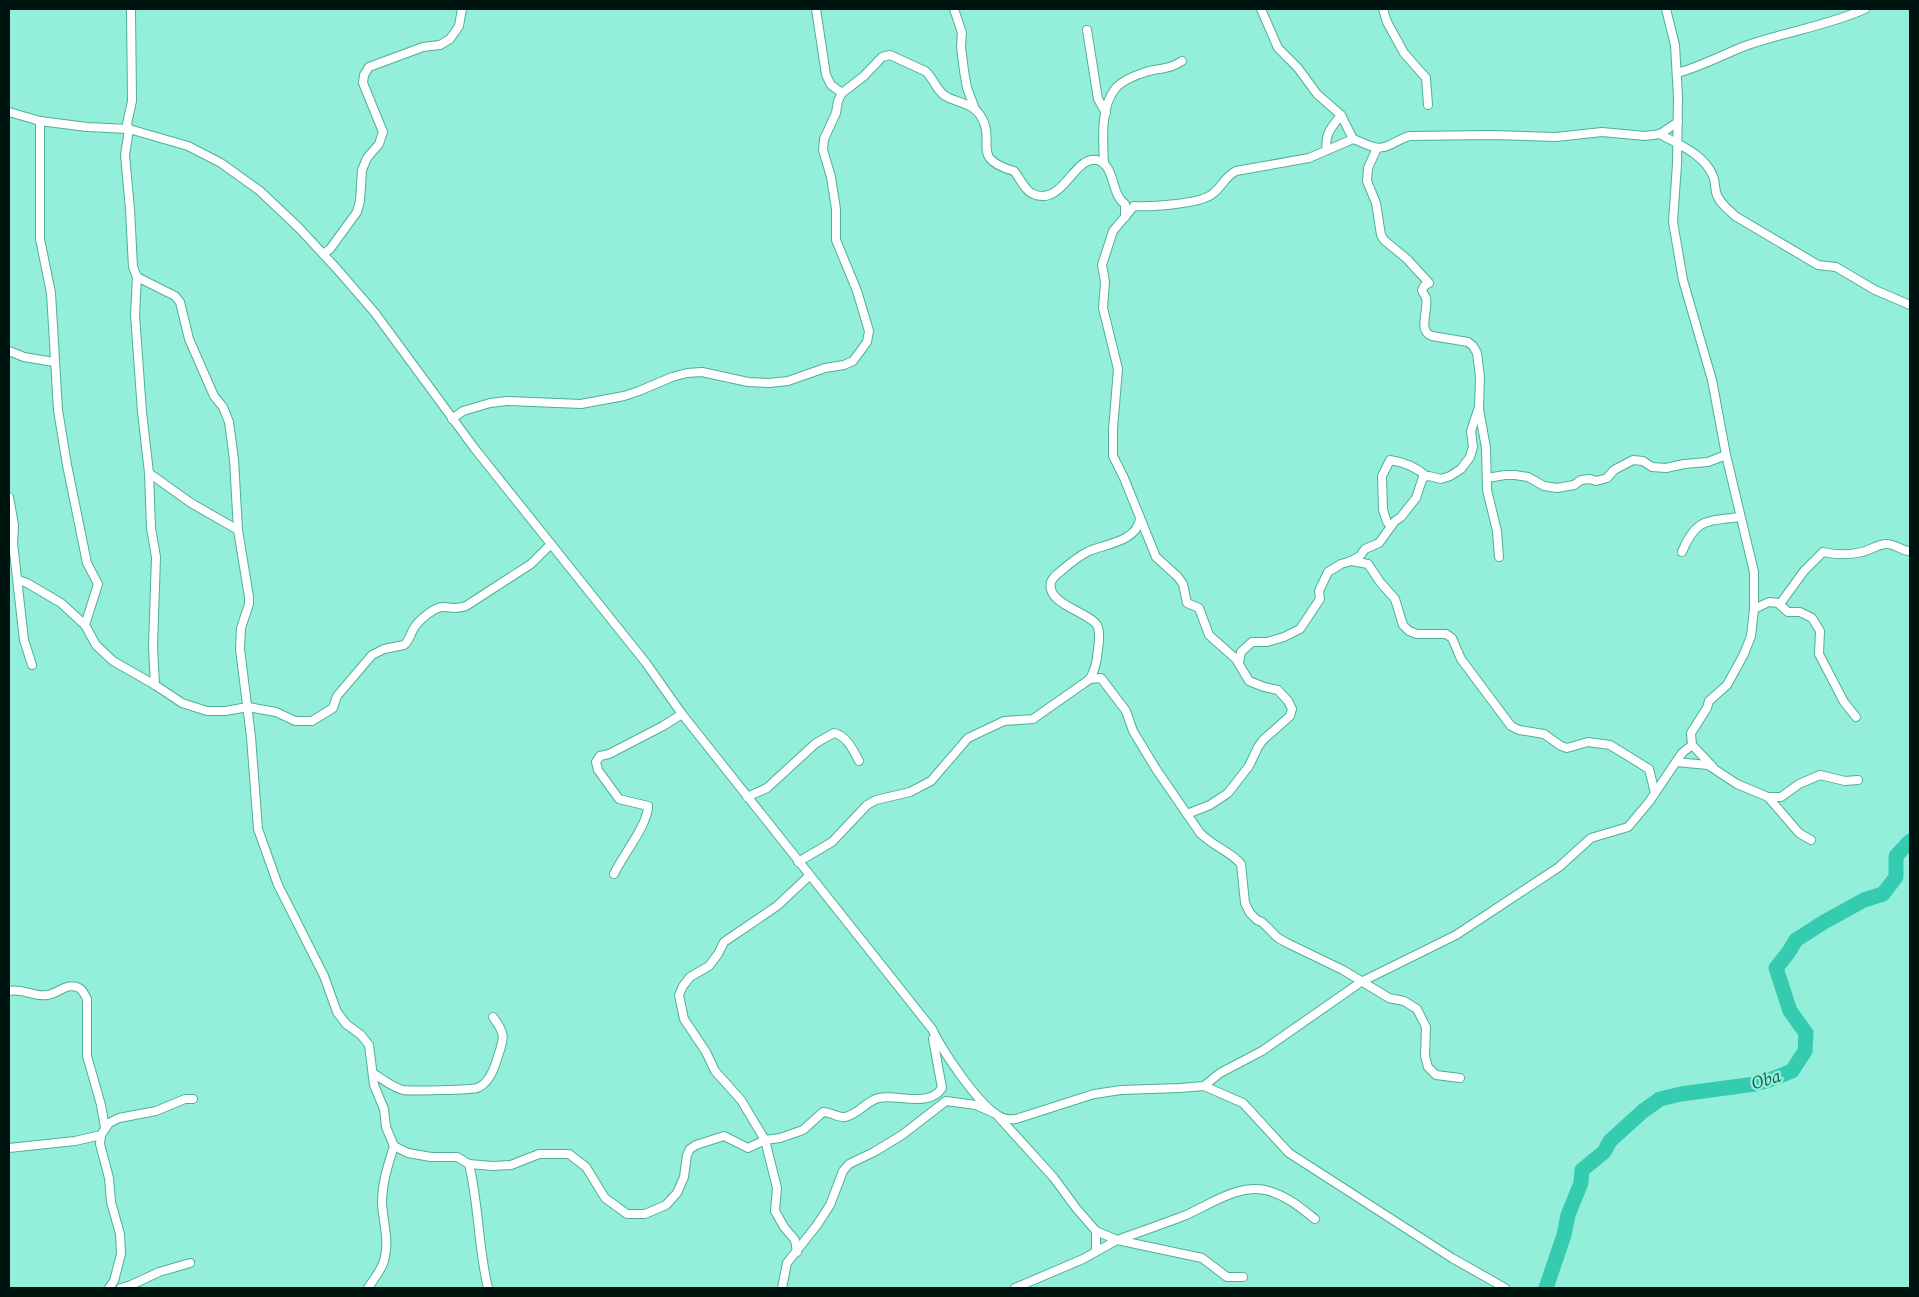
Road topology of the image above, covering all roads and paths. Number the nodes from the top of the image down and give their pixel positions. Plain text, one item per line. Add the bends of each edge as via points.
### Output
1 (131, 9) edge
2 (462, 9) edge
3 (816, 9) edge
4 (954, 9) edge
5 (1261, 9) edge
6 (1383, 9) edge
7 (1666, 9) edge
8 (1865, 9) edge
9 (1087, 30) dead end
10 (1182, 61) dead end
11 (1677, 73) junction
12 (967, 88) junction
13 (842, 93) junction
14 (960, 102) junction
15 (1428, 105) dead end
16 (975, 109) junction
17 (9, 112) edge
18 (1106, 113) junction
19 (1341, 115) junction
20 (40, 121) junction
21 (1678, 122) junction
22 (129, 129) junction
23 (1660, 134) junction
24 (1353, 139) junction
25 (1677, 144) junction
26 (1377, 148) junction
27 (1327, 150) junction
28 (1104, 164) junction
29 (1125, 217) junction
30 (323, 254) junction
31 (137, 277) junction
32 (1910, 305) edge
33 (9, 351) edge
34 (54, 362) junction
35 (1479, 407) junction
36 (452, 419) junction
37 (1726, 455) junction
38 (149, 472) junction
39 (1426, 476) junction
40 (1487, 478) junction
41 (9, 496) edge
42 (1740, 517) junction
43 (1140, 518) junction
44 (1391, 526) junction
45 (238, 530) junction
46 (551, 544) junction
47 (1682, 552) dead end
48 (1910, 552) edge
49 (1499, 557) dead end
50 (1351, 561) junction
51 (18, 580) junction
52 (1780, 604) junction
53 (1754, 609) junction
54 (85, 625) junction
55 (1239, 663) junction
56 (32, 665) dead end
57 (1090, 679) junction
58 (155, 685) junction
59 (248, 707) junction
60 (682, 714) junction
61 (1856, 717) dead end
62 (1692, 745) junction
63 (859, 761) dead end
64 (1676, 762) junction
65 (1713, 768) junction
66 (1858, 780) dead end
67 (1656, 792) junction
68 (747, 797) junction
69 (1768, 797) junction
70 (1187, 814) junction
71 (1811, 840) dead end
72 (798, 862) junction
73 (614, 874) dead end
74 (809, 876) junction
75 (1361, 982) junction
76 (9, 991) edge
77 (493, 1017) dead end
78 (932, 1029) junction
79 (373, 1073) junction
80 (1460, 1078) dead end
81 (1204, 1086) junction
82 (193, 1099) dead end
83 (996, 1114) junction
84 (103, 1131) junction
85 (766, 1140) junction
86 (394, 1146) junction
87 (9, 1148) edge
88 (469, 1164) junction
89 (1315, 1219) dead end
90 (1096, 1231) junction
91 (1117, 1240) junction
92 (1096, 1251) junction
93 (797, 1252) junction
94 (190, 1263) dead end
95 (1242, 1277) dead end
96 (109, 1288) edge
97 (120, 1288) edge
98 (368, 1288) edge
99 (488, 1288) edge
100 (782, 1288) edge
101 (1015, 1288) edge
102 (1505, 1288) edge

1 - 22 street via 132,101 127,124
2 - 30 street via 459,26 450,39 369,67 364,75 363,83 383,132 362,170 357,212 330,250
3 - 13 street via 826,75 831,85
4 - 12 street via 962,33
5 - 19 street via 1278,48 1317,94
6 - 15 street via 1386,22 1404,53 1426,78
7 - 11 street via 1675,45
8 - 11 street via 1744,47
9 - 18 street via 1098,100
10 - 18 street via 1171,68 1125,80 1115,88 1106,104
11 - 21 street
12 - 14 street
12 - 16 street
13 - 14 street via 864,76 878,59 890,55 925,71 938,90
13 - 36 street via 824,139 824,150 832,177 836,240 869,331 867,342 853,361 788,381 768,383 702,372 687,373 624,396 580,404 490,403 463,411
14 - 16 street
16 - 28 street via 984,124 991,162 1014,171 1032,194 1051,194 1089,161
17 - 20 street
18 - 28 street
19 - 24 street
19 - 27 street via 1328,132 1325,140
20 - 22 street
20 - 34 street via 40,239 51,292
21 - 23 street
21 - 25 street
22 - 30 street via 188,146 221,163 260,191
22 - 31 street via 125,155 133,267
23 - 25 street
23 - 26 street via 1410,136
24 - 26 street
24 - 27 street
25 - 32 street via 1689,148 1701,159 1713,176 1716,194 1735,216 1818,265 1836,267 1875,290
25 - 37 street via 1673,222 1683,280 1712,380
26 - 35 street via 1368,168 1368,182 1382,235 1429,284 1422,290 1426,298 1424,330 1428,335 1462,340 1477,353
27 - 29 street via 1310,158 1236,171 1228,175 1210,196 1134,206
28 - 29 street via 1119,200 1125,204
29 - 43 street via 1111,236 1102,264 1104,308 1118,369 1113,456
30 - 36 street via 375,313
31 - 38 street via 135,315
31 - 45 street via 175,296 180,302 189,339 201,368 230,422
33 - 34 street
34 - 54 street via 67,465 87,563 98,584
35 - 39 street via 1471,431 1473,447 1466,464 1441,479
35 - 40 street
36 - 46 street
37 - 40 street via 1708,462 1666,468 1633,460 1614,470 1608,478 1581,480 1574,485 1556,488 1515,475
37 - 42 street
38 - 45 street
38 - 58 street via 151,528 156,557
39 - 44 street via 1416,498
39 - 44 street via 1399,461 1390,460 1382,476 1383,510
40 - 49 street
41 - 51 street
42 - 47 street via 1715,519 1702,524 1693,530
42 - 53 street via 1754,572
43 - 55 street via 1156,557 1183,584 1187,603 1199,608 1209,635
43 - 57 street via 1137,529 1129,536 1087,552 1064,567 1050,585 1060,600 1097,625 1098,651
44 - 50 street via 1379,543 1365,549
45 - 59 street via 249,597 240,638
46 - 59 street via 531,564 466,606 456,610 442,607 433,611 414,627 404,645 372,655 337,696 333,708 312,721 295,721 276,712
46 - 60 street via 646,663
48 - 52 street via 1892,544 1883,544 1864,552 1824,552 1804,571
50 - 55 street via 1328,572 1319,591 1320,599 1300,629 1284,638 1252,642 1241,652
50 - 67 street via 1368,564 1395,599 1403,625 1409,631 1446,634 1452,638 1461,659 1511,726 1544,734 1567,748 1588,742 1610,745 1649,769
51 - 54 street via 60,603
51 - 56 street via 24,640
52 - 53 street via 1769,602
52 - 61 street via 1788,612 1806,614 1818,626 1821,639 1819,654 1844,702
53 - 62 street via 1751,636 1744,654 1727,685 1709,701 1691,733
54 - 58 street via 96,645 113,661
55 - 70 street via 1249,681 1278,690 1288,700 1292,714 1258,746 1249,766 1228,793
57 - 70 street via 1101,678 1114,693 1126,711 1133,731
57 - 72 street via 1033,719 1004,721 968,738 931,781 910,792 867,805 832,842
58 - 59 street via 182,703 207,711 225,712
59 - 79 street via 258,829 278,885 324,976 337,1012 369,1045
60 - 68 street
60 - 73 street via 600,756 596,762 598,770 619,799 648,806 635,838
62 - 64 street
62 - 65 street
63 - 68 street via 846,740 834,733 816,743 767,788
64 - 65 street
64 - 67 street
65 - 69 street via 1736,784
66 - 69 street via 1845,781 1820,775 1781,797
67 - 75 street via 1628,827 1591,838 1559,867 1456,935
68 - 72 street
69 - 71 street via 1799,832
70 - 75 street via 1209,842 1241,864 1245,903 1257,920 1278,938
72 - 74 street
74 - 78 street
74 - 85 street via 777,906 724,942 709,966 690,977 679,995 684,1019 715,1071 741,1100
75 - 80 street via 1417,1009 1426,1027 1428,1067 1436,1075
75 - 81 street via 1262,1051 1220,1072
76 - 84 street via 16,989 45,995 54,994 61,988 77,987 83,991 86,999 87,1056 101,1105
77 - 79 street via 503,1030 503,1038 491,1074 478,1088 403,1090
78 - 83 street via 972,1089
78 - 85 street via 942,1088 939,1093 918,1099 878,1098 844,1118 823,1112 803,1130
79 - 86 street
81 - 83 street via 1094,1094 1009,1120
81 - 102 street via 1243,1104 1289,1153 1452,1258
82 - 84 street via 119,1118
83 - 90 street via 1054,1178
83 - 93 street via 976,1105 946,1101 902,1136 849,1164 843,1171 830,1205
84 - 87 street via 75,1141
84 - 96 street via 100,1144 122,1254
85 - 88 street via 748,1148 724,1136 696,1145 687,1156 684,1177 677,1193 666,1205 645,1214 627,1214 605,1198 586,1167 569,1154 540,1154 511,1165
85 - 93 street via 777,1188 775,1211 795,1240
86 - 88 street via 408,1153 457,1157
86 - 98 street via 384,1178 384,1262
88 - 99 street
89 - 91 street via 1290,1200 1269,1190 1252,1189 1238,1191 1186,1215
90 - 91 street
90 - 92 street
91 - 92 street
91 - 95 street via 1202,1258 1226,1277
92 - 101 street
93 - 100 street via 788,1263
94 - 97 street

